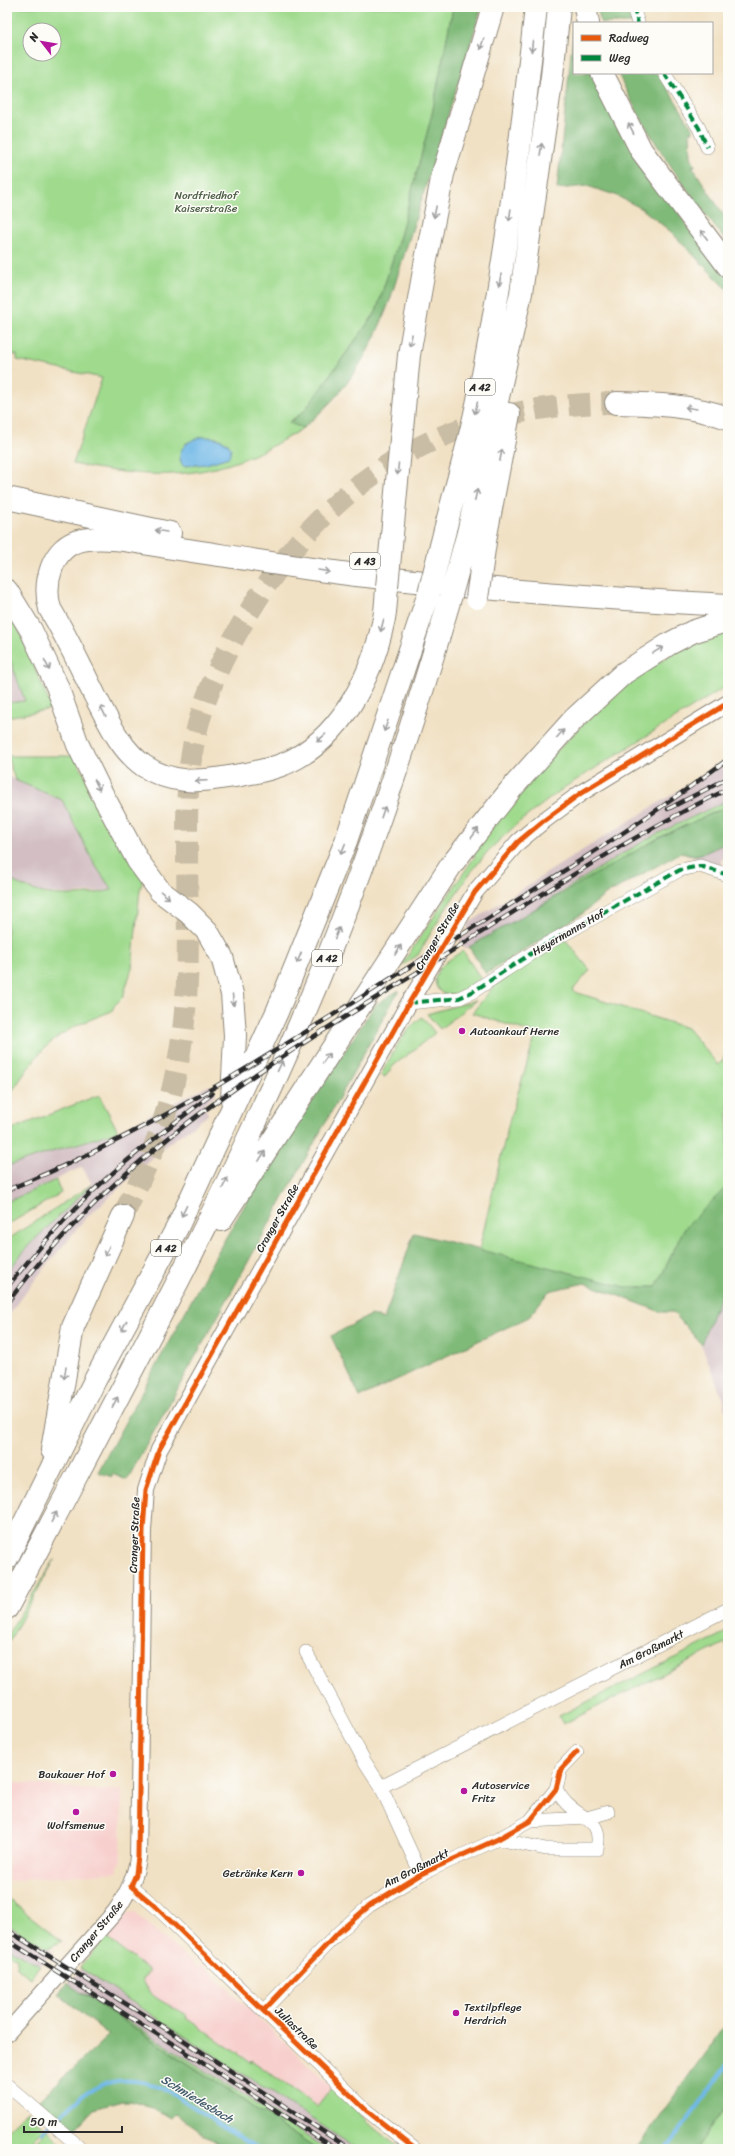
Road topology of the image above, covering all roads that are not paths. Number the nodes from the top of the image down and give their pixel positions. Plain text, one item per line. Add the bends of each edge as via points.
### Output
1 (493, 7) edge
2 (536, 7) edge
3 (559, 7) edge
4 (585, 7) edge
5 (633, 7) edge
6 (588, 22) edge
7 (638, 22) edge
8 (603, 74) edge
9 (665, 74) edge
10 (707, 147) dead end
11 (728, 266) edge
12 (616, 403) tunnel mouth
13 (728, 418) edge
14 (7, 498) edge
15 (7, 510) edge
16 (477, 534) junction
17 (147, 544) junction
18 (7, 591) edge
19 (728, 591) edge
20 (476, 598) dead end
21 (728, 605) edge
22 (728, 620) edge
23 (728, 703) edge
24 (728, 875) edge
25 (409, 1003) junction
26 (231, 1113) junction
27 (123, 1216) tunnel mouth
28 (164, 1306) junction
29 (48, 1474) junction
30 (7, 1558) edge
31 (7, 1608) edge
32 (728, 1609) edge
33 (306, 1652) dead end
34 (577, 1752) dead end
35 (381, 1787) junction
36 (556, 1789) junction
37 (608, 1812) dead end
38 (587, 1818) junction
39 (530, 1821) junction
40 (498, 1839) junction
41 (421, 1874) junction
42 (130, 1886) junction
43 (264, 2010) junction
44 (7, 2033) edge
45 (7, 2085) edge
46 (82, 2149) edge
47 (415, 2149) edge

1 -> 17 highway, bridge via 443,174 424,265 409,355 383,623 365,680 339,720 323,737 285,763 262,771 212,780 168,778 134,758 115,734 47,599 49,572 65,548 80,541 98,539
2 -> 26 highway, A 42, bridge via 514,189 478,396 429,593 346,841 277,1012
16 -> 3 highway via 520,360 521,293 552,76
4 - 6 highway
5 - 7 street
11 -> 8 highway via 642,150
9 - 10 street via 699,128
13 -> 12 highway via 706,410 669,404
19 -> 14 highway, A 43 via 533,582 286,552 148,529
15 - 17 highway, A 43
16 - 20 highway, bridge
28 -> 16 highway, A 42, bridge via 200,1238 301,1022 339,930 422,695 451,596
17 -> 21 highway, A 43 via 336,573 526,592
18 -> 26 highway via 30,630 57,686 78,745 138,861 160,891 207,931 222,957 232,994 235,1036
28 -> 22 highway via 452,864 486,820 574,719 624,673 668,644 692,632
23 - 25 street, Cranger Straße via 581,794 518,842 475,892
24 - 25 street, Heyermanns Hof via 700,866 680,870 541,947 474,992 459,998
25 - 42 street, Cranger Straße via 167,1437 150,1476 143,1530 138,1857 136,1874
26 -> 29 highway, A 42 via 176,1228
27 -> 29 highway via 73,1327
31 -> 28 highway, A 42
29 - 30 highway, A 42
32 - 35 street, Am Großmarkt
33 - 35 street, Am Großmarkt
34 - 36 street, Am Großmarkt via 562,1769
35 - 41 street, Am Großmarkt
36 - 38 street via 567,1804
36 - 39 street, Am Großmarkt
37 - 38 street, Am Großmarkt
38 - 39 street, Am Großmarkt
38 - 40 street via 597,1827 597,1849 546,1849
39 - 40 street, Am Großmarkt
40 - 41 street, Am Großmarkt
41 - 43 street, Am Großmarkt via 374,1902 338,1932
42 - 43 street, Juliastraße via 150,1901
42 - 44 street, Cranger Straße via 114,1912
43 - 47 street, Juliastraße via 366,2110
45 - 46 street

